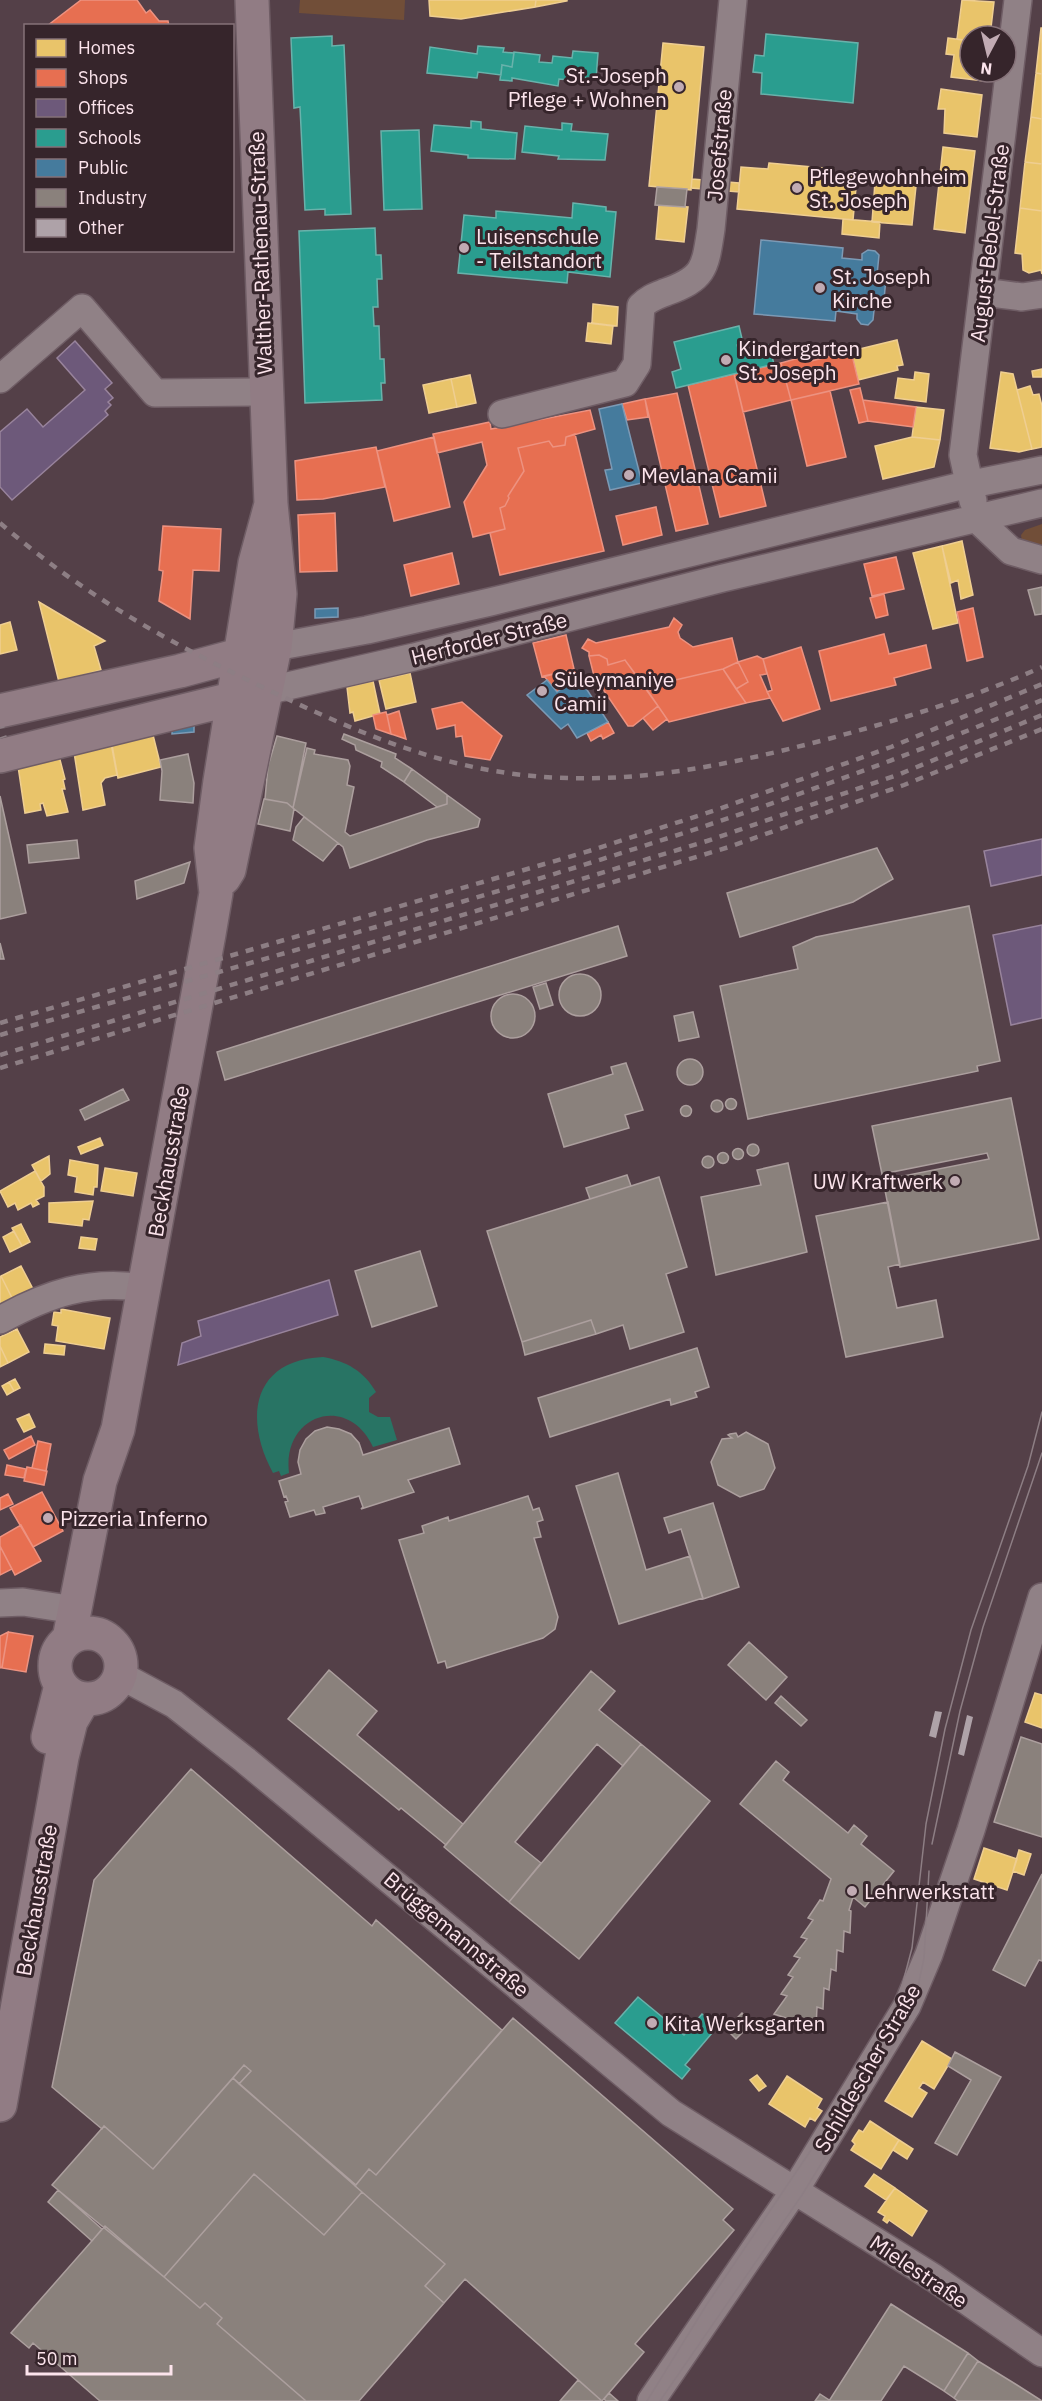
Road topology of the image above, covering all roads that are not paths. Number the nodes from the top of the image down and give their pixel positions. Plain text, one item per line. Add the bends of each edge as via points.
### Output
1 (733, 0) edge
2 (1018, 0) edge
3 (253, 1) edge
4 (983, 292) junction
5 (1042, 294) edge
6 (0, 379) edge
7 (266, 392) junction
8 (502, 414) dead end
9 (1042, 470) edge
10 (969, 485) junction
11 (1042, 503) edge
12 (271, 504) junction
13 (978, 520) junction
14 (757, 536) junction
15 (1042, 560) edge
16 (723, 578) junction
17 (275, 646) junction
18 (241, 653) junction
19 (266, 691) junction
20 (234, 698) junction
21 (0, 711) edge
22 (0, 756) edge
23 (216, 893) junction
24 (144, 1288) junction
25 (0, 1320) edge
26 (1042, 1597) edge
27 (0, 1603) edge
28 (80, 1628) junction
29 (1035, 1646) edge
30 (120, 1675) junction
31 (72, 1692) junction
32 (0, 1998) edge
33 (0, 2105) edge
34 (795, 2190) junction
35 (1042, 2353) edge
36 (651, 2401) edge

1 - 8 street, Josefstraße via 706,264 690,283 649,298 641,306 637,364 625,383
2 - 4 street, August-Bebel-Straße
3 - 7 main road, Walther-Rathenau-Straße
4 - 5 street via 1022,297
4 - 10 street, August-Bebel-Straße via 963,455
6 - 7 street via 82,308 155,393
7 - 12 main road, Walther-Rathenau-Straße
9 - 10 street, Herforder Straße
10 - 13 street
10 - 14 street, Herforder Straße
11 - 13 street, Herforder Straße
12 - 17 main road, Walther-Rathenau-Straße via 280,571
12 - 18 main road, Walther-Rathenau-Straße via 255,563
13 - 15 street via 1011,551
13 - 16 street, Herforder Straße
14 - 16 street via 756,554 733,565
14 - 17 street, Herforder Straße via 408,621
16 - 19 street, Herforder Straße
17 - 18 main road, Herforder Straße
17 - 19 main road, Walther-Rathenau-Straße
18 - 20 main road, Beckhausstraße
18 - 21 main road, Herforder Straße via 180,671
19 - 20 main road, Herforder Straße
19 - 23 main road, Beckhausstraße via 228,870
20 - 22 main road, Herforder Straße
20 - 23 main road, Beckhausstraße via 211,848
23 - 24 main road, Beckhausstraße
24 - 25 street via 112,1284 71,1289
24 - 28 main road, Beckhausstraße via 118,1429 100,1481
26 - 29 street, Schildescher Straße
27 - 28 street via 23,1602
28 - 30 main road via 105,1637 119,1653
28 - 31 main road via 59,1650 56,1659 55,1670
29 - 34 street, Schildescher Straße via 921,1976 896,2027
30 - 31 main road via 109,1693 95,1699
30 - 34 street, Brüggemannstraße via 174,1704 262,1773 671,2113
31 - 32 main road, Beckhausstraße via 44,1754
31 - 33 main road, Beckhausstraße via 71,1721
34 - 35 street, Mielestraße via 934,2278
34 - 36 street, Schildescher Straße

